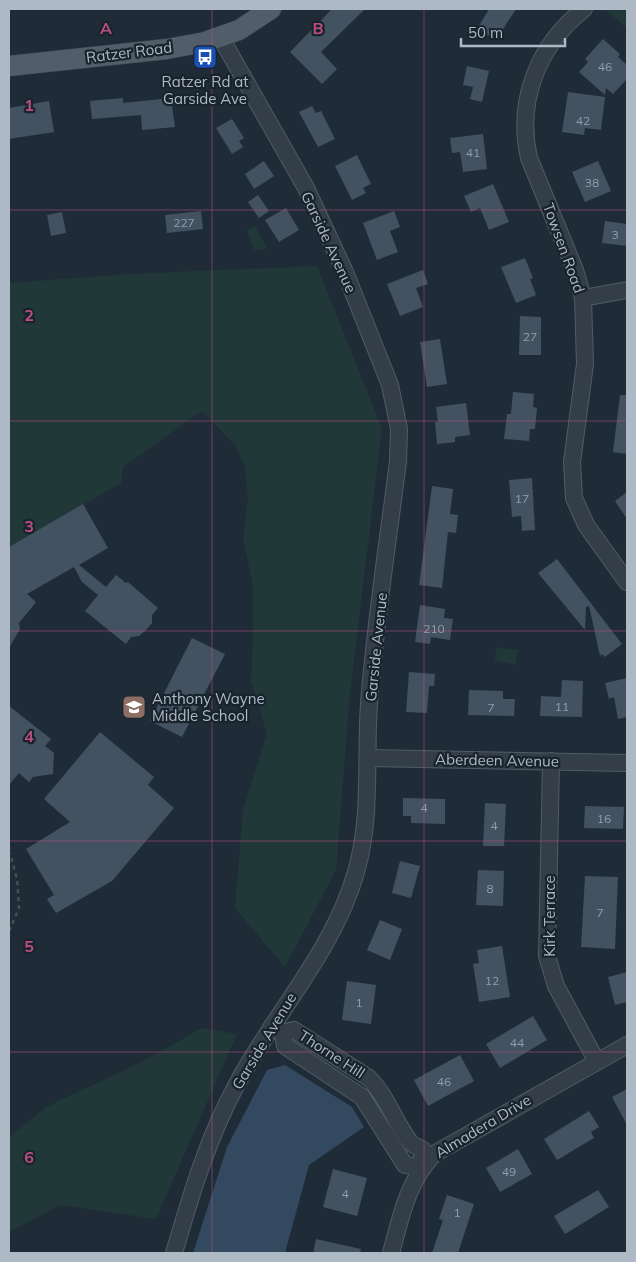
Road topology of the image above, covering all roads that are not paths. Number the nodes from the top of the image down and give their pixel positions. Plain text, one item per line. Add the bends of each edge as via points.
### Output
1 (271, 9) edge
2 (584, 9) edge
3 (221, 38) junction
4 (9, 66) edge
5 (627, 290) edge
6 (583, 298) junction
7 (627, 582) edge
8 (368, 758) junction
9 (551, 761) junction
10 (627, 763) edge
11 (277, 1030) junction
12 (627, 1045) edge
13 (596, 1060) junction
14 (421, 1167) junction
15 (174, 1253) edge
16 (391, 1253) edge

1 - 3 main road, Ratzer Road
2 - 6 street, Towsen Road via 543,54 530,86 525,123 529,158 575,270
3 - 4 main road, Ratzer Road via 167,48
3 - 8 street, Garside Avenue via 322,219 386,376 395,406 399,429 398,462 369,701
5 - 6 street
6 - 7 street, Towsen Road via 585,364 572,462 574,498 586,526
8 - 9 street, Aberdeen Avenue
8 - 11 street, Garside Avenue via 366,817 356,872 332,930
9 - 10 street, Aberdeen Avenue
9 - 13 street, Kirk Terrace via 547,956 556,986
11 - 14 street, Thorne Hill via 285,1046 362,1098 405,1166
11 - 15 street, Garside Avenue via 237,1083 210,1140
12 - 13 street, Almadera Drive
13 - 14 street, Almadera Drive via 450,1143
14 - 16 street, Almadera Drive via 405,1200

